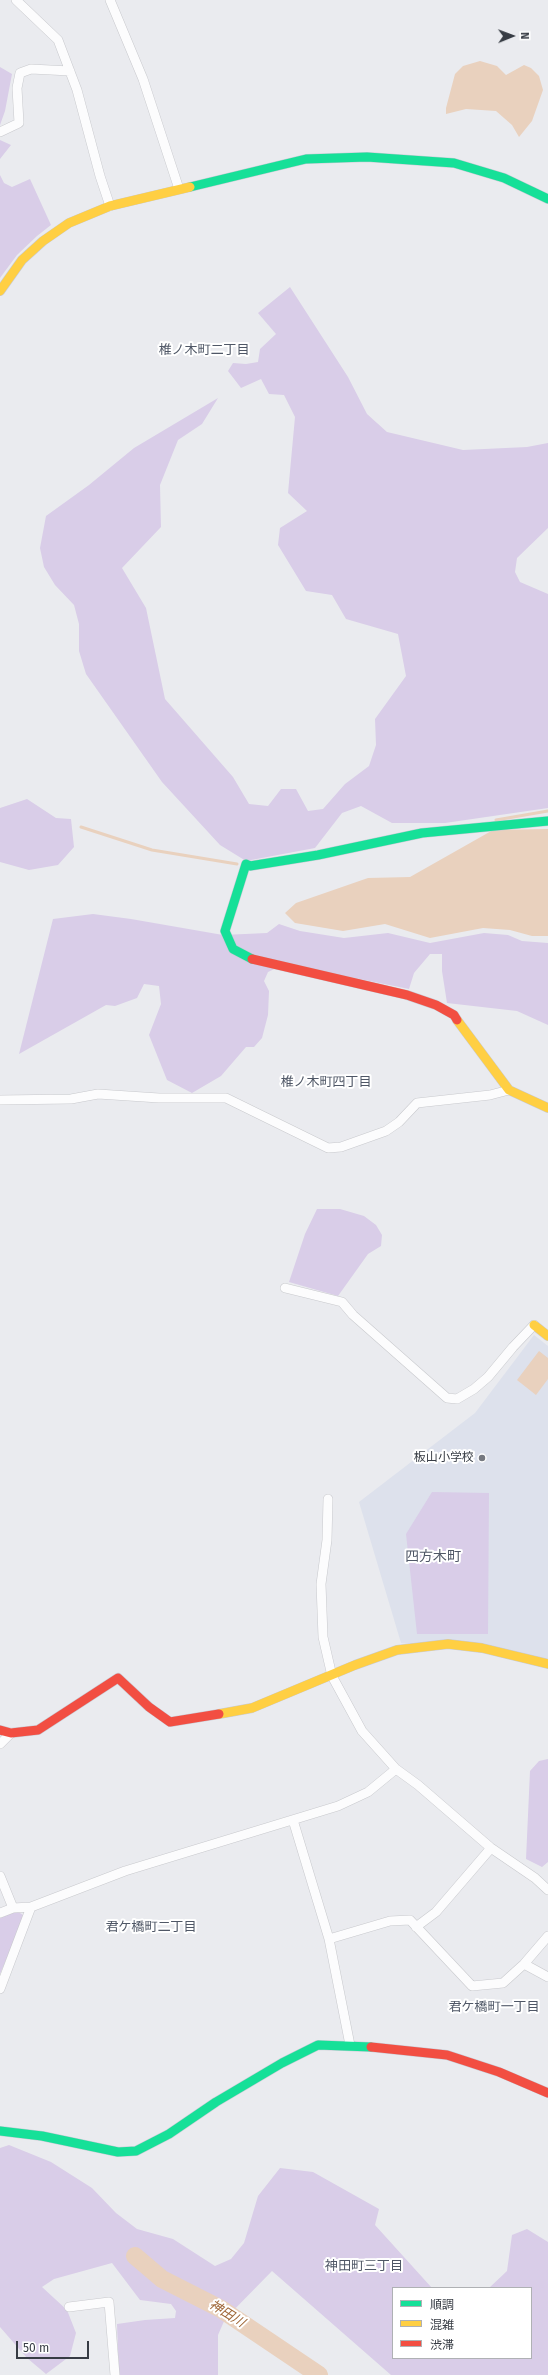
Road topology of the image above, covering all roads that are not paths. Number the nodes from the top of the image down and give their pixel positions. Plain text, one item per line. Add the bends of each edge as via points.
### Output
1 (16, 0) edge
2 (110, 0) edge
3 (70, 71) junction
4 (0, 132) edge
5 (179, 189) junction
6 (548, 199) edge
7 (110, 206) junction
8 (0, 290) edge
9 (548, 821) edge
10 (509, 1090) junction
11 (0, 1100) edge
12 (548, 1108) edge
13 (285, 1288) dead end
14 (548, 1336) edge
15 (328, 1500) dead end
16 (548, 1664) edge
17 (332, 1676) junction
18 (0, 1730) edge
19 (11, 1733) junction
20 (0, 1744) edge
21 (396, 1769) junction
22 (293, 1820) junction
23 (491, 1848) junction
24 (0, 1876) edge
25 (548, 1890) edge
26 (31, 1906) junction
27 (14, 1908) junction
28 (0, 1914) edge
29 (416, 1927) junction
30 (548, 1936) edge
31 (329, 1940) junction
32 (524, 1964) junction
33 (548, 1977) edge
34 (0, 1989) edge
35 (350, 2045) junction
36 (548, 2093) edge
37 (0, 2131) edge
38 (69, 2307) dead end
39 (115, 2375) edge

1 - 3 street via 58,40
2 - 5 street via 143,79
3 - 4 street via 30,69 20,73 17,88 20,123
3 - 7 street
5 - 6 street via 306,159 367,158 454,163 504,178
5 - 7 street
7 - 8 street via 69,223 43,241 22,260
9 - 10 street via 422,833 318,855 250,866 246,864 225,931 233,949 256,961 407,995 436,1005 454,1015
10 - 11 street via 490,1095 417,1103 399,1122 386,1130 341,1147 328,1148 226,1098 159,1098 98,1094 71,1099
10 - 12 street
13 - 14 street via 342,1302 387,1346 447,1398 457,1398 474,1389 488,1377 534,1325
15 - 17 street via 327,1540 321,1584 323,1637
16 - 17 street via 482,1648 448,1644 397,1650
17 - 19 street via 252,1708 170,1722 149,1707 118,1678 38,1730
17 - 21 street via 362,1731
18 - 19 street
19 - 20 street
21 - 22 street via 354,1800
21 - 23 street
22 - 26 street via 125,1871
22 - 31 street
23 - 25 street
23 - 29 street via 436,1912
24 - 27 street
26 - 27 street
26 - 34 street
27 - 28 street
29 - 31 street via 410,1920 390,1921
29 - 32 street via 472,1986 503,1983
30 - 32 street
31 - 35 street
32 - 33 street
35 - 36 street via 447,2055 498,2072
35 - 37 street via 318,2045 305,2050 216,2102 170,2134 136,2151 118,2152 42,2136
38 - 39 street via 109,2302

